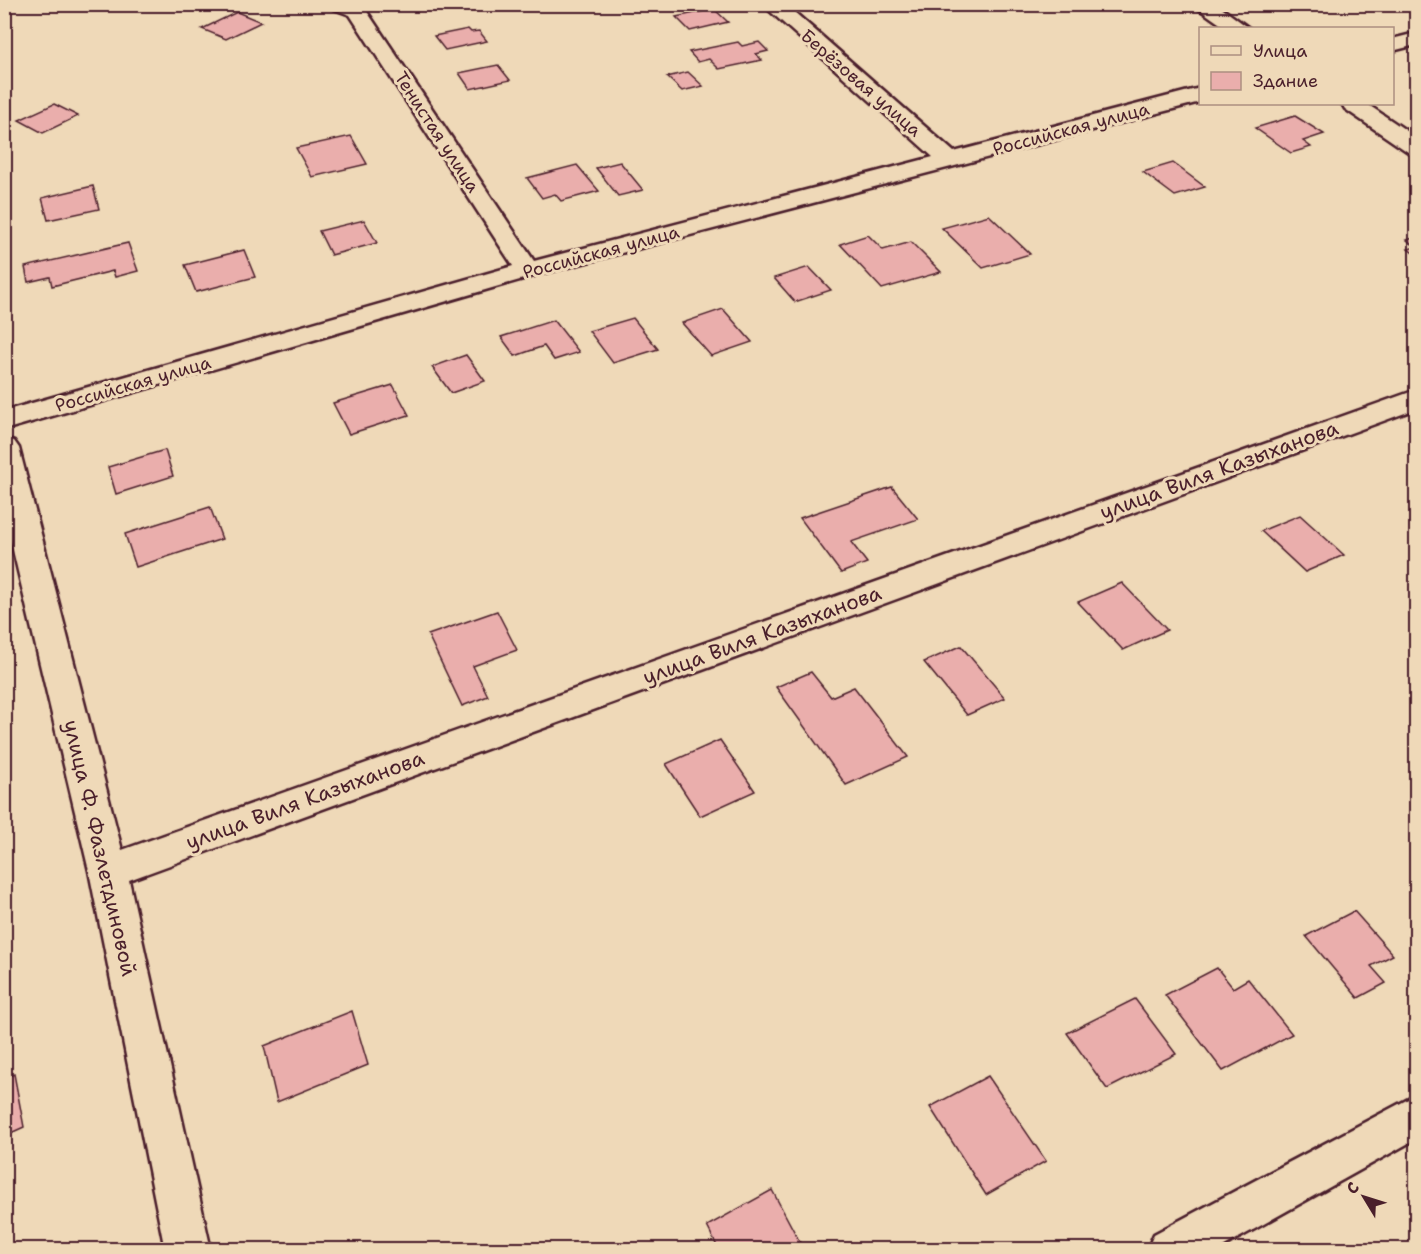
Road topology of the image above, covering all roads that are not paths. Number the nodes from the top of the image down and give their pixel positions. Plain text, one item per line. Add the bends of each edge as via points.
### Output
1 (338, 4) edge
2 (772, 4) edge
3 (1202, 4) edge
4 (1237, 27) edge
5 (1416, 39) edge
6 (1394, 44) edge
7 (1199, 95) edge
8 (1354, 105) edge
9 (1416, 147) edge
10 (951, 161) junction
11 (528, 270) junction
12 (1416, 399) edge
13 (4, 421) edge
14 (4, 448) edge
15 (108, 871) junction
16 (1416, 1116) edge
17 (188, 1250) edge
18 (1170, 1250) edge

1 - 11 street, Тенистая улица via 357,11
2 - 10 street, Берёзовая улица
3 - 4 street
5 - 6 street
7 - 10 street, Российская улица
8 - 9 street
10 - 11 street, Российская улица
11 - 13 street, Российская улица
12 - 15 street, улица Виля Казыханова
14 - 15 street, улица Ф. Фазлетдиновой
15 - 17 street, улица Ф. Фазлетдиновой
16 - 18 street

